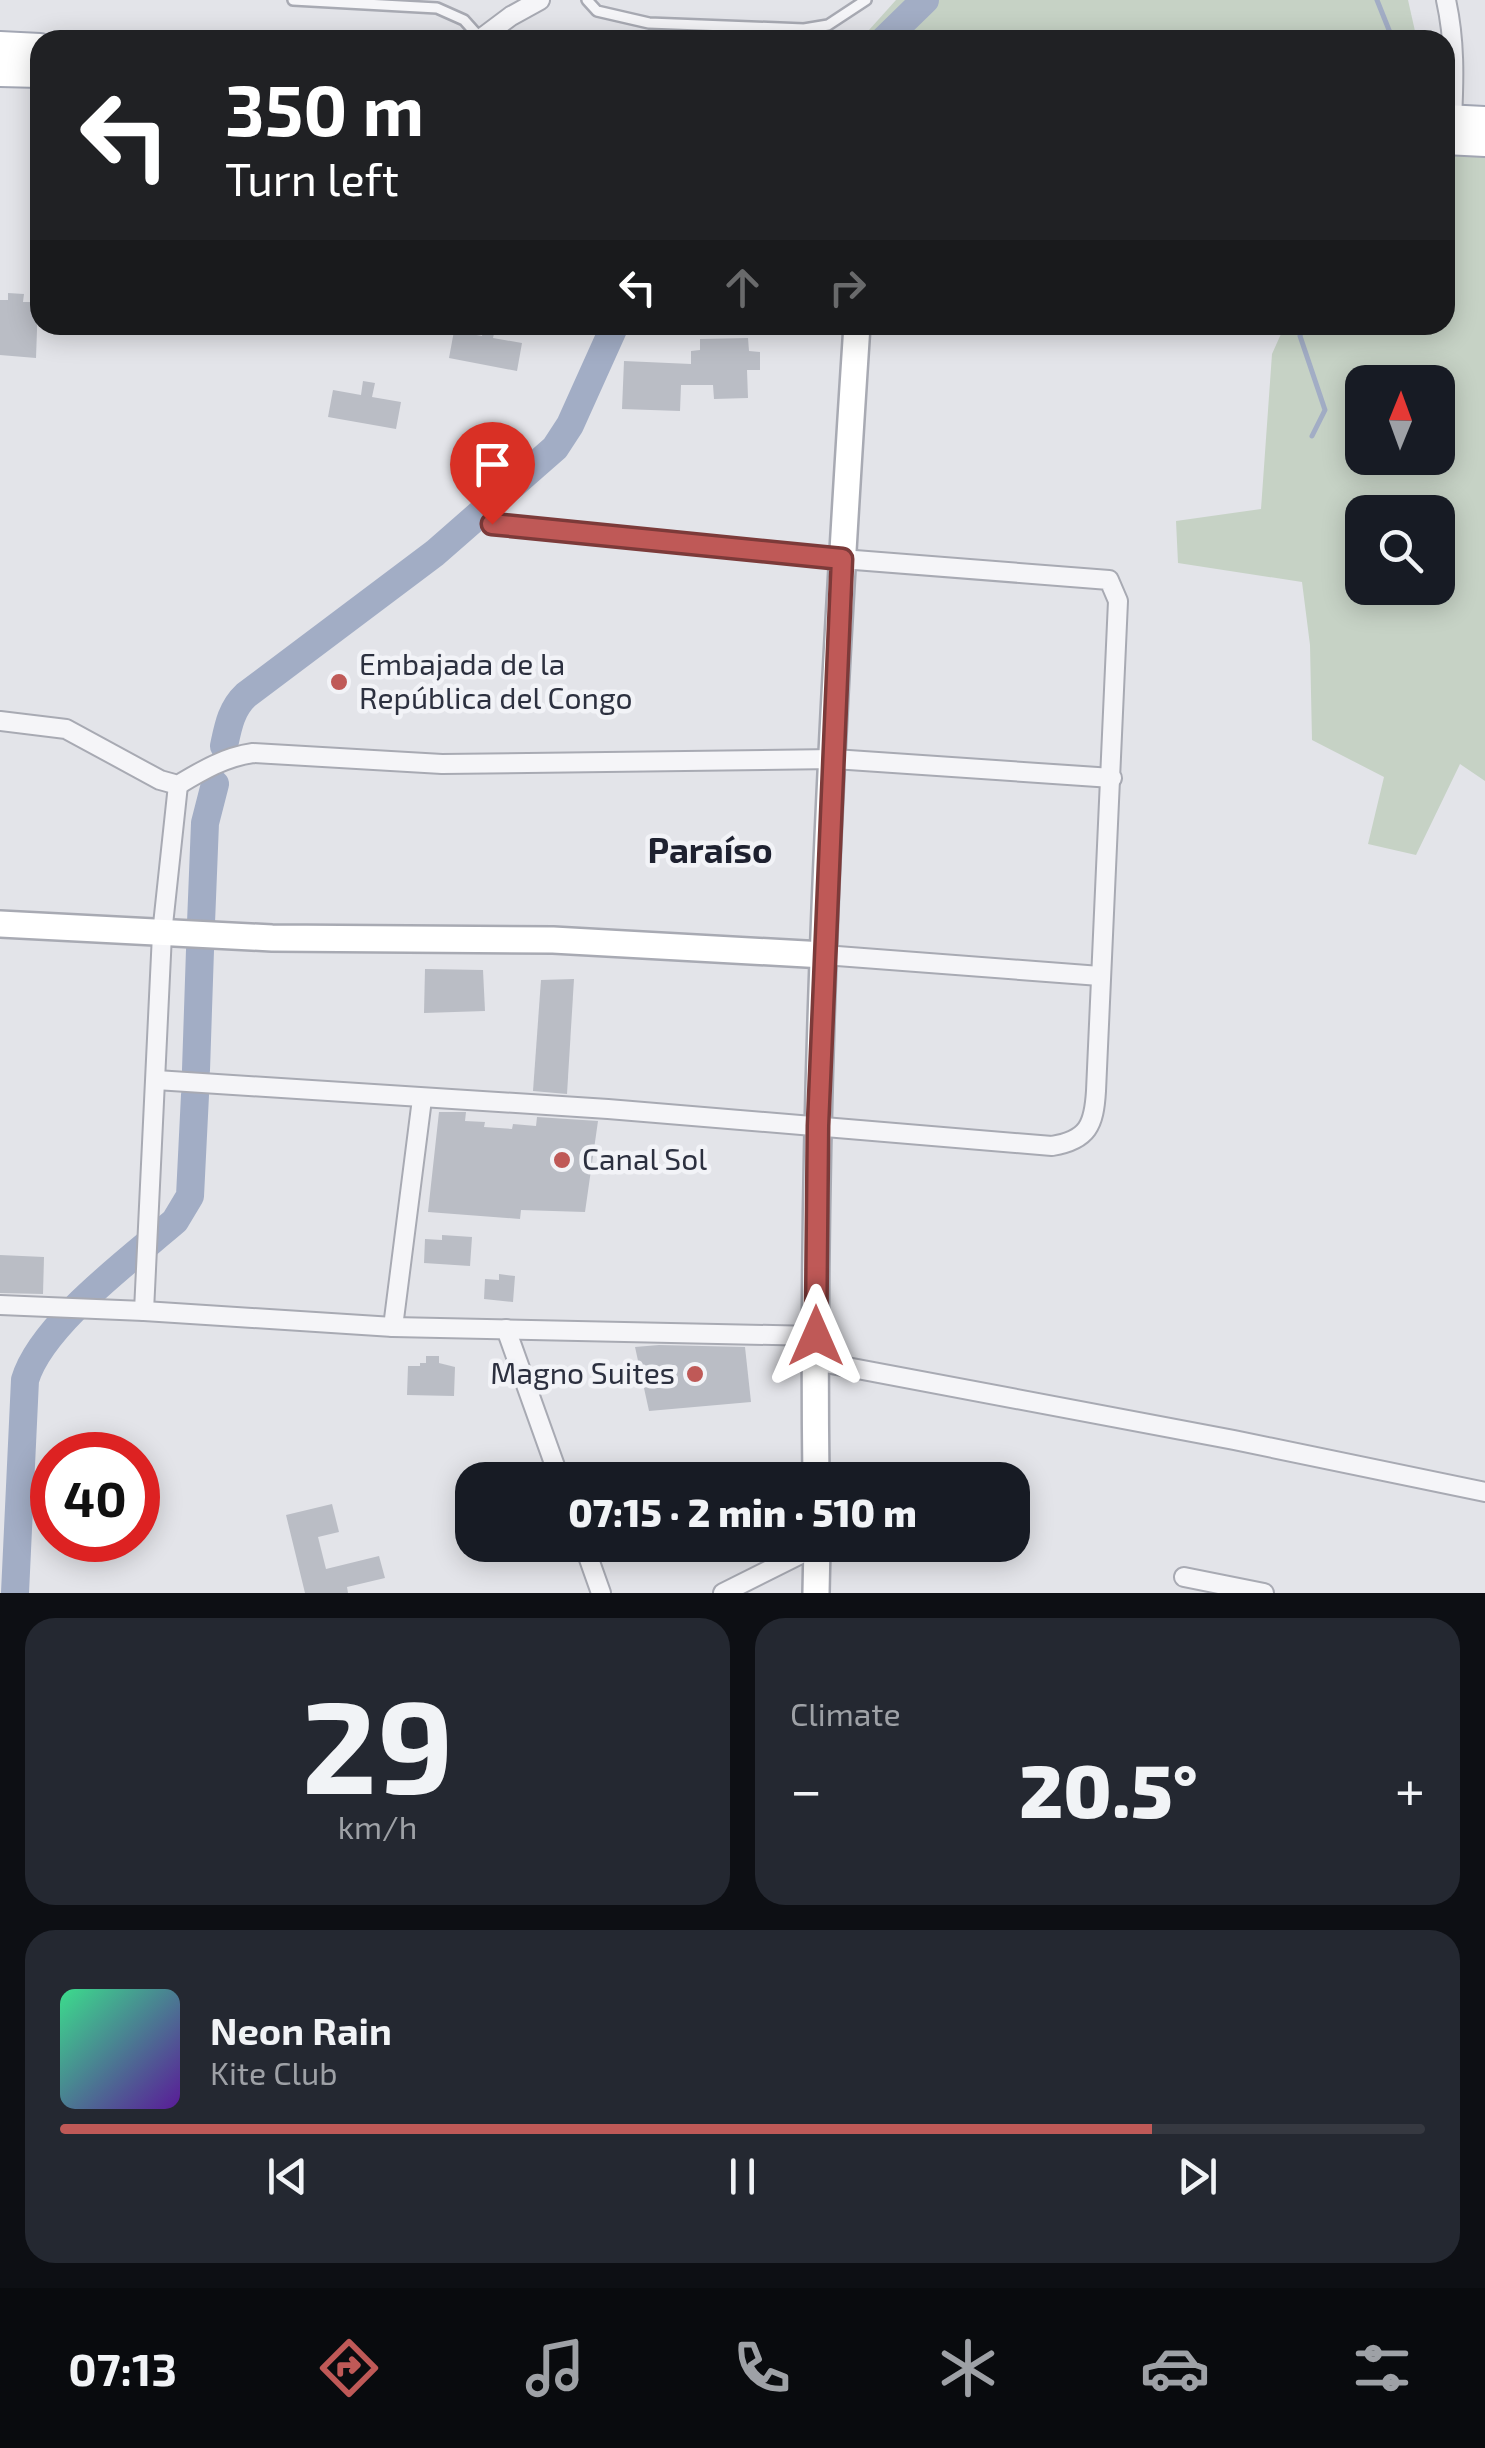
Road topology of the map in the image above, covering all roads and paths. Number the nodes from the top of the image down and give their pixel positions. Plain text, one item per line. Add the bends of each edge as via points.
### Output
1 (292, 0) edge
2 (540, 0) edge
3 (587, 0) edge
4 (866, 0) edge
5 (1446, 0) edge
6 (472, 30) edge
7 (493, 30) edge
8 (1452, 30) edge
9 (0, 46) edge
10 (30, 48) edge
11 (0, 72) edge
12 (30, 73) edge
13 (1485, 121) edge
14 (1455, 125) edge
15 (1455, 129) edge
16 (1485, 142) edge
17 (856, 335) edge
18 (492, 524) dead end
19 (842, 559) junction
20 (0, 721) edge
21 (834, 759) junction
22 (1112, 778) junction
23 (178, 785) junction
24 (0, 924) edge
25 (162, 934) junction
26 (824, 956) junction
27 (1100, 976) junction
28 (156, 1080) junction
29 (422, 1099) junction
30 (818, 1126) junction
31 (0, 1305) edge
32 (144, 1310) junction
33 (392, 1327) junction
34 (506, 1330) junction
35 (815, 1348) junction
36 (554, 1462) edge
37 (816, 1462) edge
38 (1485, 1492) edge
39 (590, 1562) edge
40 (785, 1562) edge
41 (817, 1562) edge
42 (1184, 1577) dead end
43 (601, 1593) edge
44 (723, 1593) edge
45 (816, 1593) edge
46 (1264, 1593) edge

1 - 6 lane via 437,8
2 - 7 street
3 - 4 lane via 598,11 638,22 804,28 828,25
5 - 8 street
9 - 10 main road
11 - 12 main road
13 - 14 main road
15 - 16 main road
17 - 19 street
18 - 19 street
19 - 21 street
19 - 22 street via 1109,580 1118,601
20 - 23 street via 66,729
21 - 22 street
21 - 23 street via 442,764 254,752
21 - 26 street
22 - 27 street
23 - 25 street
24 - 25 street
25 - 26 street via 552,940
25 - 28 street
26 - 27 street
26 - 30 street
27 - 30 street via 1095,1112 1088,1130 1072,1142 1052,1146
28 - 29 street
28 - 32 street
29 - 30 street
29 - 33 street
30 - 35 street
31 - 32 street
32 - 33 street
33 - 34 street
34 - 35 street
34 - 36 street
35 - 37 street
35 - 38 street
39 - 43 street
40 - 44 street
41 - 45 street
42 - 46 street

